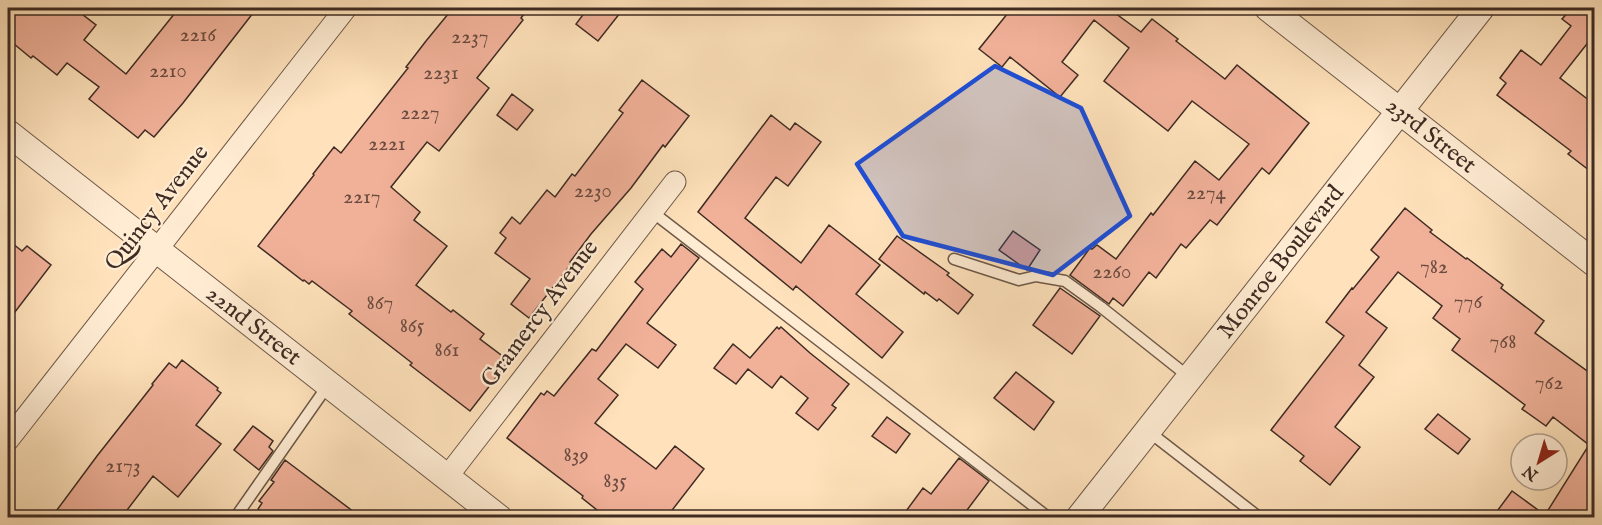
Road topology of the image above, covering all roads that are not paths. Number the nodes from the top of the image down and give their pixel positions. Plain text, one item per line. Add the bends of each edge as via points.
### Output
1 (346, 8) edge
2 (1268, 8) edge
3 (1481, 8) edge
4 (1400, 110) junction
5 (8, 133) edge
6 (675, 182) dead end
7 (651, 211) junction
8 (156, 250) junction
9 (954, 259) dead end
10 (1594, 263) edge
11 (1189, 378) junction
12 (329, 384) junction
13 (1148, 431) junction
14 (8, 440) edge
15 (447, 477) junction
16 (235, 518) edge
17 (499, 518) edge
18 (1049, 518) edge
19 (1079, 518) edge
20 (1260, 518) edge

1 - 8 street, Quincy Avenue
2 - 4 street, 23rd Street
3 - 4 street, Monroe Boulevard
4 - 10 street, 23rd Street
4 - 11 street, Monroe Boulevard
5 - 8 street, 22nd Street
6 - 7 street, Gramercy Avenue
7 - 15 street, Gramercy Avenue
7 - 18 lane
8 - 12 street, 22nd Street
8 - 14 street, Quincy Avenue
9 - 11 lane via 1019,280 1036,276 1065,281
11 - 13 street, Monroe Boulevard
12 - 15 street, 22nd Street
12 - 16 lane
13 - 19 street, Monroe Boulevard
13 - 20 lane
15 - 17 street, 22nd Street

